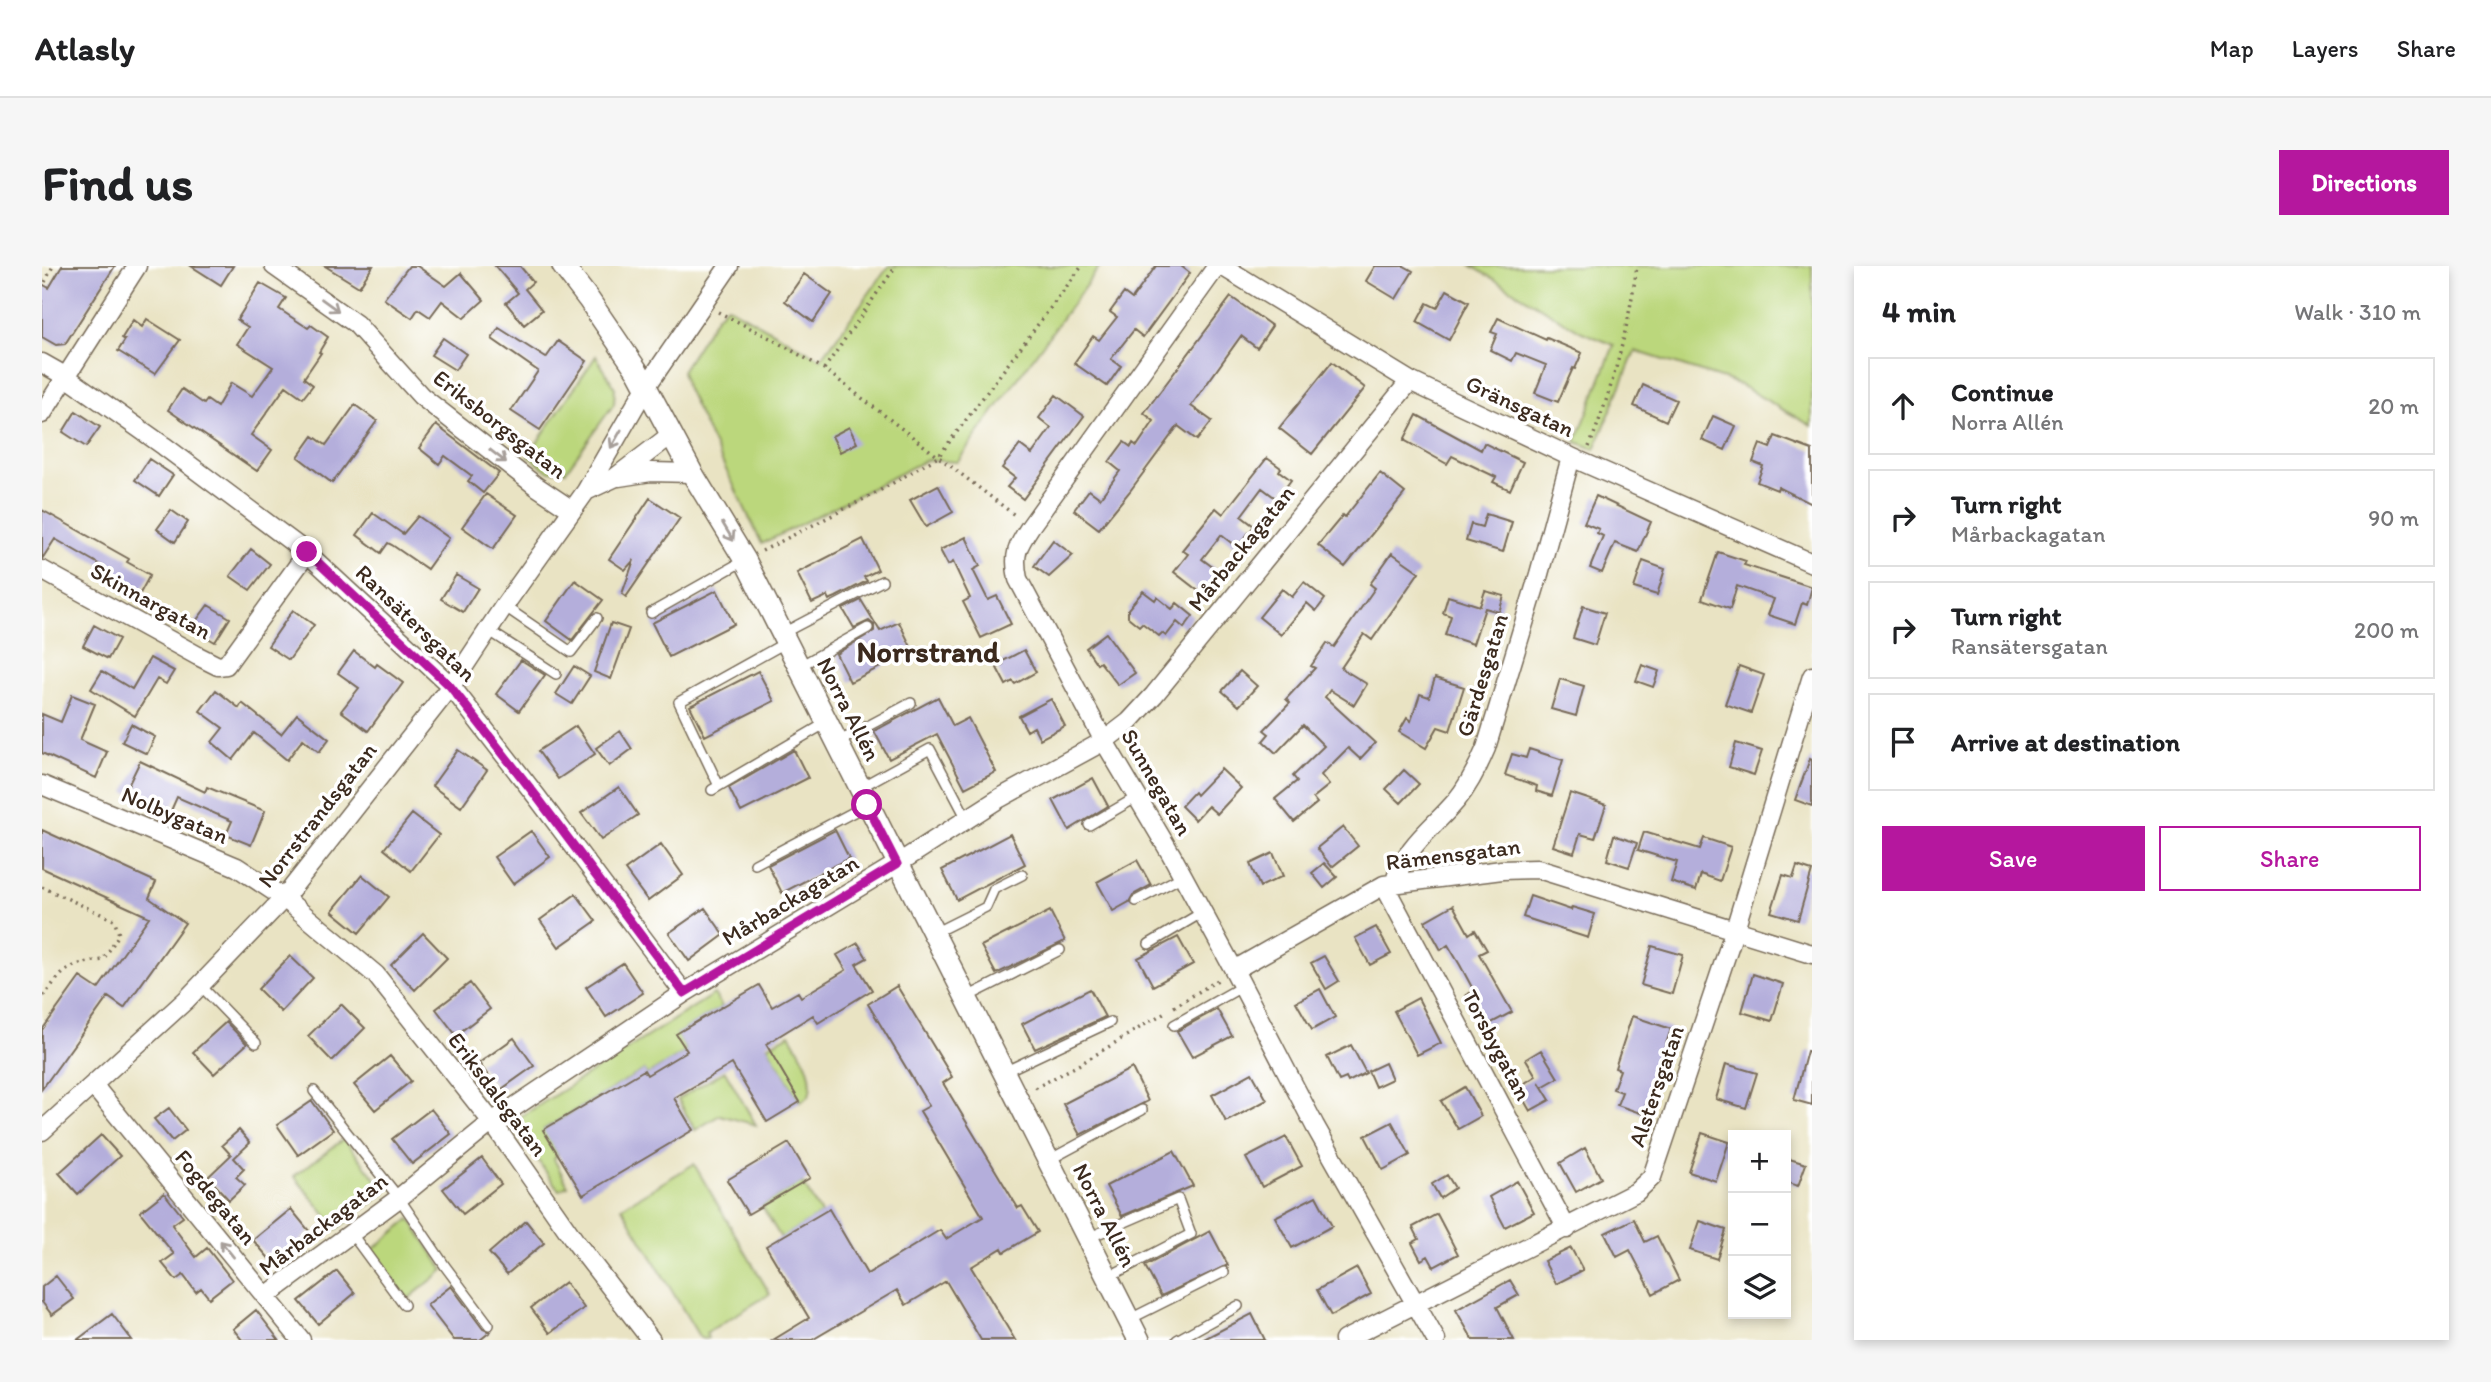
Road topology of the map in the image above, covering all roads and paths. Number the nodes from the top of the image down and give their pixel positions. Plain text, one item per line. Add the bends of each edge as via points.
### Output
1 (53, 266) edge
2 (137, 266) edge
3 (274, 266) edge
4 (563, 266) edge
5 (729, 266) edge
6 (896, 266) edge
7 (1082, 266) edge
8 (1220, 266) edge
9 (1637, 266) edge
10 (45, 282) dead end
11 (704, 305) junction
12 (42, 363) edge
13 (824, 369) junction
14 (65, 376) junction
15 (1410, 381) junction
16 (646, 387) junction
17 (42, 414) edge
18 (672, 434) junction
19 (938, 457) junction
20 (1577, 460) junction
21 (692, 473) junction
22 (616, 477) junction
23 (586, 491) junction
24 (572, 510) junction
25 (1030, 527) junction
26 (307, 552) junction
27 (745, 560) junction
28 (1812, 562) edge
29 (42, 570) edge
30 (882, 581) dead end
31 (504, 606) junction
32 (650, 613) dead end
33 (597, 618) dead end
34 (868, 628) dead end
35 (488, 630) junction
36 (783, 638) junction
37 (798, 667) junction
38 (556, 674) dead end
39 (1812, 676) edge
40 (450, 686) junction
41 (911, 703) dead end
42 (826, 723) junction
43 (1104, 741) junction
44 (836, 743) junction
45 (42, 785) edge
46 (863, 796) junction
47 (1137, 797) junction
48 (967, 819) junction
49 (1089, 825) dead end
50 (755, 864) dead end
51 (897, 864) junction
52 (1022, 875) dead end
53 (1182, 876) junction
54 (1389, 884) junction
55 (42, 887) edge
56 (284, 898) junction
57 (1136, 901) dead end
58 (1203, 912) junction
59 (1735, 929) junction
60 (933, 934) junction
61 (1149, 944) dead end
62 (1060, 950) dead end
63 (1812, 954) edge
64 (1234, 970) junction
65 (200, 985) junction
66 (1243, 986) junction
67 (684, 993) junction
68 (42, 998) edge
69 (966, 998) junction
70 (1110, 1022) dead end
71 (1174, 1025) dead end
72 (256, 1042) dead end
73 (1004, 1072) junction
74 (93, 1085) junction
75 (314, 1091) dead end
76 (1018, 1098) junction
77 (1142, 1110) dead end
78 (45, 1122) edge
79 (492, 1122) junction
80 (1049, 1160) junction
81 (399, 1198) junction
82 (1567, 1228) junction
83 (351, 1233) junction
84 (1088, 1238) junction
85 (1224, 1272) dead end
86 (1107, 1277) junction
87 (266, 1296) junction
88 (1417, 1304) junction
89 (404, 1305) dead end
90 (1238, 1306) dead end
91 (1129, 1320) junction
92 (489, 1325) dead end
93 (301, 1340) edge
94 (651, 1340) edge
95 (1139, 1340) edge
96 (1177, 1340) edge
97 (1343, 1340) edge
98 (1436, 1340) edge

1 - 10 path
2 - 14 street
3 -> 24 street, Eriksborgsgatan via 356,324 421,396
4 - 16 street, Norra Allén
5 - 11 street, Norrstrandsgatan
6 - 13 path
7 - 19 path
8 - 15 street, Gränsgatan
8 - 25 street, Sunnegatan
9 - 20 path via 1613,383
11 - 13 path
11 - 16 street, Norrstrandsgatan
12 - 14 street, Ransätersgatan
13 - 19 path
14 - 17 street
14 - 26 street, Ransätersgatan
15 - 20 street, Gränsgatan
15 - 43 street, Mårbackagatan via 1154,695
16 - 18 street, Norra Allén
16 -> 23 street, Norrstrandsgatan
18 - 21 street, Norra Allén
18 - 22 street, Norrstrandsgatan
19 - 25 path
19 - 27 path
20 - 28 street, Gränsgatan
20 - 54 street, Gärdesgatan via 1476,773 1409,850
21 - 22 street, Norrstrandsgatan
21 -> 27 street, Norra Allén
22 - 23 street, Norrstrandsgatan
23 - 24 street, Norrstrandsgatan
24 - 31 street, Norrstrandsgatan
25 - 43 street, Sunnegatan via 1017,547 1018,579
26 - 29 street, Skinnargatan via 226,665 218,666
26 - 40 street, Ransätersgatan
27 - 32 lane
27 - 36 street, Norra Allén
30 - 36 lane
31 - 33 lane via 571,652
31 - 35 street, Norrstrandsgatan
34 - 37 lane
35 - 38 lane
35 - 40 street, Norrstrandsgatan
36 - 37 street, Norra Allén
36 - 42 lane via 679,702 715,788
37 - 42 street, Norra Allén
39 - 59 street, Alstersgatan
40 - 56 street, Norrstrandsgatan
40 - 67 street, Ransätersgatan
41 - 44 lane
42 - 44 street, Norra Allén
43 - 47 street, Sunnegatan
43 - 48 street, Mårbackagatan
44 - 46 street, Norra Allén
45 - 56 street, Nolbygatan via 237,867
46 - 48 lane via 930,749
46 - 50 lane
46 - 51 street, Norra Allén
47 - 49 lane
47 - 53 street, Sunnegatan
48 - 51 street, Mårbackagatan
51 - 60 street, Norra Allén
51 - 67 street, Mårbackagatan
52 - 60 lane via 994,889 986,908
53 - 57 lane
53 - 58 street, Sunnegatan
54 - 59 street, Rämensgatan via 1538,869
54 - 64 street, Rämensgatan
54 - 82 street, Torsbygatan
55 - 68 path via 114,920 119,934 103,960 65,970
56 - 65 street, Norrstrandsgatan
56 - 79 street, Eriksdalsgatan via 376,975
58 - 61 lane
58 - 64 street, Sunnegatan
59 - 63 street, Rämensgatan
59 - 82 street, Alstersgatan via 1652,1177 1636,1192
60 - 69 street, Norra Allén
62 - 69 lane
64 - 66 street, Sunnegatan
64 - 76 path
65 - 72 lane
65 - 74 street, Norrstrandsgatan
66 - 71 lane
66 - 88 street, Sunnegatan via 1315,1126
67 - 79 street, Mårbackagatan
69 - 73 street, Norra Allén
70 - 73 lane
73 - 76 street, Norra Allén
74 - 78 street, Norrstrandsgatan
87 -> 74 street, Fogdegatan
75 - 81 lane
76 - 80 street, Norra Allén
77 - 80 lane
79 - 81 street, Mårbackagatan
79 - 94 street, Eriksdalsgatan
80 - 84 street, Norra Allén
81 - 83 street, Mårbackagatan
81 - 92 lane
82 - 88 street, Alstersgatan
83 - 87 street, Mårbackagatan
83 - 89 lane
84 - 86 street, Norra Allén
84 - 86 lane via 1178,1199 1191,1234
85 - 91 lane
86 - 91 street, Norra Allén
87 - 93 street, Fogdegatan
88 - 97 street, Alstersgatan
88 - 98 street, Sunnegatan
90 - 96 lane
91 - 95 street, Norra Allén

